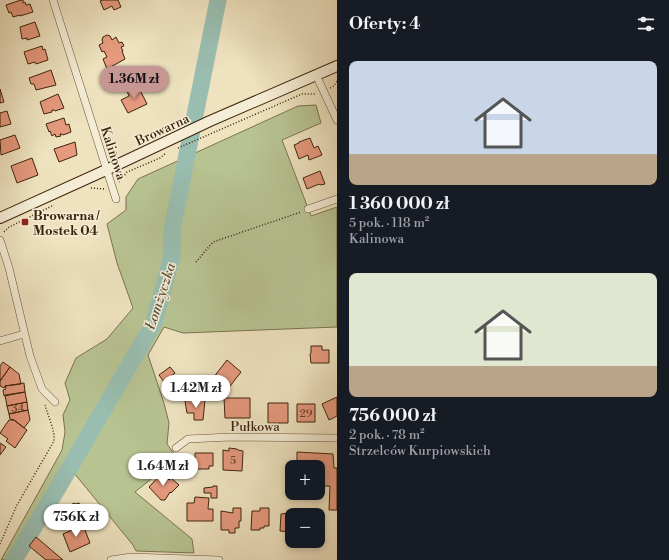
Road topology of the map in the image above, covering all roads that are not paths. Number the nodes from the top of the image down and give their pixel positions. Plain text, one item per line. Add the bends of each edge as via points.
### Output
1 (53, 0) edge
2 (337, 66) edge
3 (316, 75) junction
4 (337, 120) edge
5 (106, 170) junction
6 (116, 199) dead end
7 (337, 199) edge
8 (308, 209) road end
9 (0, 218) edge
10 (0, 240) edge
11 (24, 334) junction
12 (0, 340) edge
13 (55, 402) dead end
14 (337, 438) edge
15 (176, 448) dead end
16 (111, 560) edge
17 (219, 560) edge

1 - 5 street, Kalinowa
2 - 3 street, Browarna
3 - 4 street
3 - 5 street, Browarna
5 - 6 street, Kalinowa
5 - 9 street, Browarna
7 - 8 street
10 - 11 street
11 - 12 street
11 - 13 street via 42,389
14 - 15 street, Pułkowa via 188,439
16 - 17 street via 131,557

